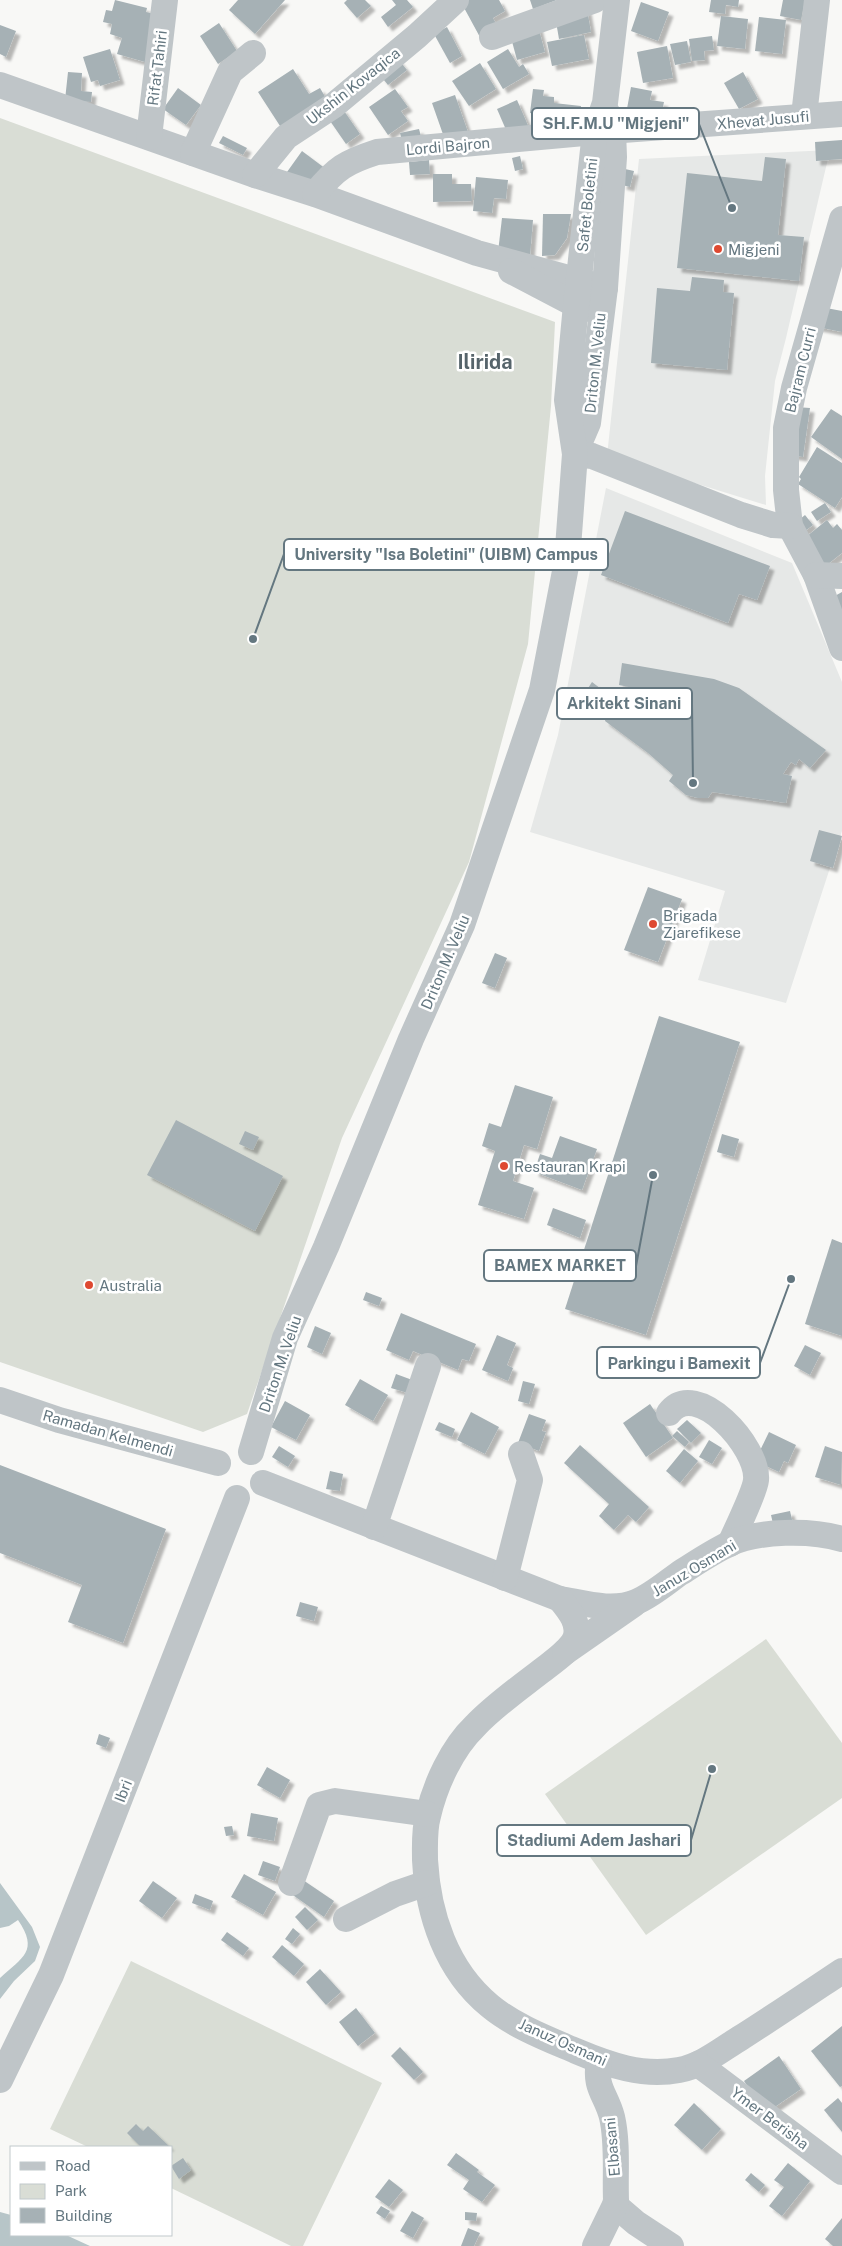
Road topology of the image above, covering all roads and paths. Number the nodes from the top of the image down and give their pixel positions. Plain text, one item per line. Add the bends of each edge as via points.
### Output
1 (165, 0) edge
2 (456, 0) edge
3 (595, 0) edge
4 (617, 0) edge
5 (817, 0) edge
6 (492, 37) dead end
7 (253, 53) dead end
8 (0, 85) edge
9 (842, 114) edge
10 (804, 116) junction
11 (604, 132) junction
12 (149, 137) junction
13 (193, 153) junction
14 (255, 176) junction
15 (315, 194) junction
16 (842, 218) edge
17 (590, 296) junction
18 (575, 454) junction
19 (790, 526) junction
20 (816, 576) junction
21 (842, 576) edge
22 (842, 648) edge
23 (428, 1366) dead end
24 (0, 1400) edge
25 (669, 1413) dead end
26 (252, 1452) junction
27 (521, 1454) dead end
28 (218, 1463) junction
29 (262, 1483) junction
30 (237, 1498) junction
31 (374, 1528) junction
32 (842, 1539) edge
33 (730, 1544) junction
34 (505, 1578) junction
35 (560, 1599) junction
36 (636, 1602) junction
37 (556, 1658) junction
38 (428, 1814) junction
39 (290, 1883) dead end
40 (427, 1883) junction
41 (346, 1919) dead end
42 (842, 1971) edge
43 (599, 2061) junction
44 (698, 2064) junction
45 (0, 2080) edge
46 (842, 2172) edge
47 (615, 2205) junction
48 (595, 2246) edge
49 (671, 2246) edge

1 - 12 street, Rifat Tahiri
2 - 14 street, Ukshin Kovaqica via 333,106 286,137
3 - 6 street
4 - 11 street, Safet Boletini
5 - 10 street
7 - 13 street via 230,72
8 - 12 street
9 - 10 street, Xhevat Jusufi
10 - 11 street, Xhevat Jusufi
11 - 15 street, Lordi Bajron via 377,152 351,160 332,173
11 - 17 street, Safet Boletini
12 - 13 street
13 - 14 street
14 - 15 street
15 - 17 street
16 - 19 street, Bajram Curri via 794,388 786,428 786,490
17 - 18 street, Driton M. Veliu via 588,422
18 - 19 street via 592,456 741,515 773,525
18 - 26 street, Driton M. Veliu via 567,561 539,700 462,926 285,1338
19 - 20 street, Bajram Curri
20 - 21 street
20 - 22 street, Bajram Curri
23 - 31 street
24 - 28 street, Ramadan Kelmendi via 59,1420
25 - 33 street via 681,1403 697,1403 734,1431 749,1452 756,1481
26 - 28 street via 244,1449 229,1451
26 - 29 street via 262,1462
27 - 34 street via 530,1480
28 - 30 street via 216,1478 219,1485 223,1491
29 - 30 street via 252,1495
29 - 31 street
30 - 45 street, Ibri via 52,1975
31 - 34 street
32 - 33 street, Januz Osmani via 784,1533 746,1538
33 - 36 street, Januz Osmani
34 - 35 street
35 - 36 street, Januz Osmani via 616,1607
35 - 37 street, Januz Osmani via 573,1615 576,1636
36 - 37 street, Januz Osmani
37 - 38 street, Januz Osmani via 474,1726 440,1779
38 - 39 street via 323,1802 319,1805
38 - 40 street, Januz Osmani via 425,1831
40 - 41 street via 395,1894
40 - 43 street, Januz Osmani via 436,1926 453,1962 472,1989 520,2025
42 - 44 street, Januz Osmani
43 - 44 street, Januz Osmani via 640,2072 662,2073
43 - 47 street, Elbasani via 600,2091 612,2118
44 - 46 street, Ymer Berisha
47 - 48 street, Elbasani
47 - 49 street

